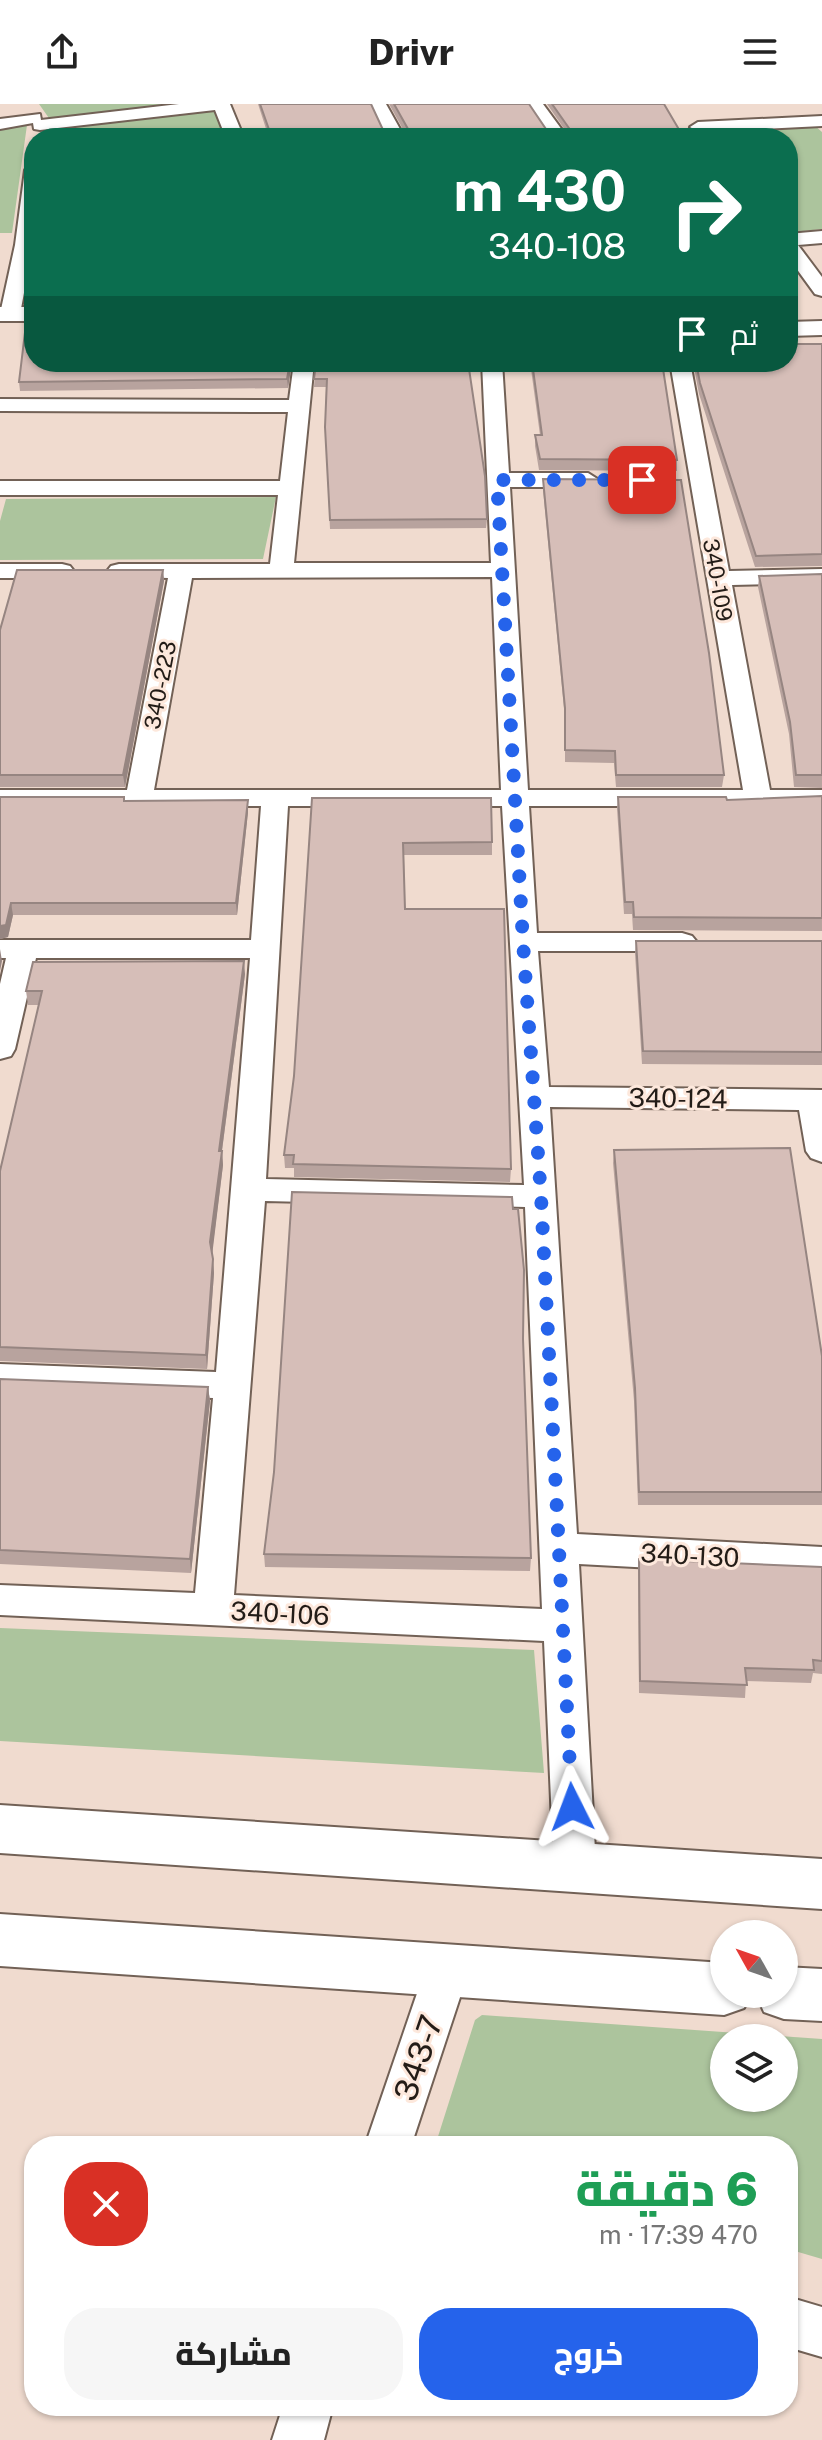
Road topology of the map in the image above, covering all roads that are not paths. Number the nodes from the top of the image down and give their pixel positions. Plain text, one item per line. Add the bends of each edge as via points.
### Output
1 (21, 104) edge
2 (221, 104) edge
3 (378, 104) edge
4 (535, 104) edge
5 (822, 121) edge
6 (0, 124) edge
7 (37, 127) edge
8 (698, 127) edge
9 (231, 128) edge
10 (391, 128) edge
11 (552, 128) edge
12 (822, 237) edge
13 (798, 241) edge
14 (0, 245) edge
15 (24, 245) edge
16 (798, 256) edge
17 (24, 266) edge
18 (822, 290) edge
19 (798, 313) edge
20 (822, 313) edge
21 (11, 319) edge
22 (822, 328) edge
23 (798, 329) edge
24 (303, 372) edge
25 (492, 372) edge
26 (681, 372) edge
27 (0, 405) edge
28 (299, 406) junction
29 (497, 480) junction
30 (607, 480) edge
31 (0, 488) edge
32 (290, 488) junction
33 (502, 570) junction
34 (0, 571) edge
35 (181, 572) junction
36 (281, 572) junction
37 (822, 576) edge
38 (718, 578) junction
39 (0, 798) edge
40 (139, 798) junction
41 (275, 798) junction
42 (515, 798) junction
43 (758, 798) junction
44 (822, 798) edge
45 (523, 942) junction
46 (708, 942) edge
47 (12, 949) edge
48 (263, 949) junction
49 (0, 1049) edge
50 (534, 1097) junction
51 (818, 1100) edge
52 (822, 1151) edge
53 (249, 1190) junction
54 (541, 1196) junction
55 (0, 1377) edge
56 (230, 1386) junction
57 (557, 1548) junction
58 (822, 1562) edge
59 (0, 1600) edge
60 (213, 1610) junction
61 (561, 1626) junction
62 (0, 1829) edge
63 (575, 1868) junction
64 (822, 1884) edge
65 (0, 1940) edge
66 (447, 1970) junction
67 (710, 1988) edge
68 (798, 1994) edge
69 (822, 1995) edge
70 (391, 2136) edge
71 (798, 2325) edge
72 (822, 2332) edge
73 (305, 2416) edge
74 (298, 2440) edge

1 - 7 street
2 - 7 street
2 - 9 street
3 - 10 street
4 - 11 street
5 - 8 street
6 - 7 street
12 - 13 street
14 - 15 street
16 - 18 street
17 - 21 street
19 - 20 street
22 - 23 street
24 - 28 street
25 - 29 street
26 - 38 street, 340-109 via 693,481
27 - 28 street
28 - 32 street
29 - 30 street
29 - 33 street
31 - 32 street
32 - 36 street
33 - 36 street
33 - 42 street
34 - 35 street
35 - 36 street
35 - 40 street, 340-223
37 - 38 street
38 - 43 street, 340-109
39 - 40 street
40 - 41 street
41 - 42 street
41 - 48 street
42 - 43 street
42 - 45 street
43 - 44 street
45 - 46 street
45 - 50 street
47 - 48 street
47 - 49 street
48 - 53 street
50 - 51 street, 340-124
50 - 54 street
51 - 52 street
53 - 54 street
53 - 56 street
54 - 57 street
55 - 56 street
56 - 60 street
57 - 58 street, 340-130
57 - 61 street
59 - 60 street, 340-106
60 - 61 street, 340-106
61 - 63 street
62 - 63 main road
63 - 64 main road
65 - 66 main road
66 - 67 main road
66 - 70 street, 343-7
68 - 69 main road
71 - 72 street
73 - 74 street

